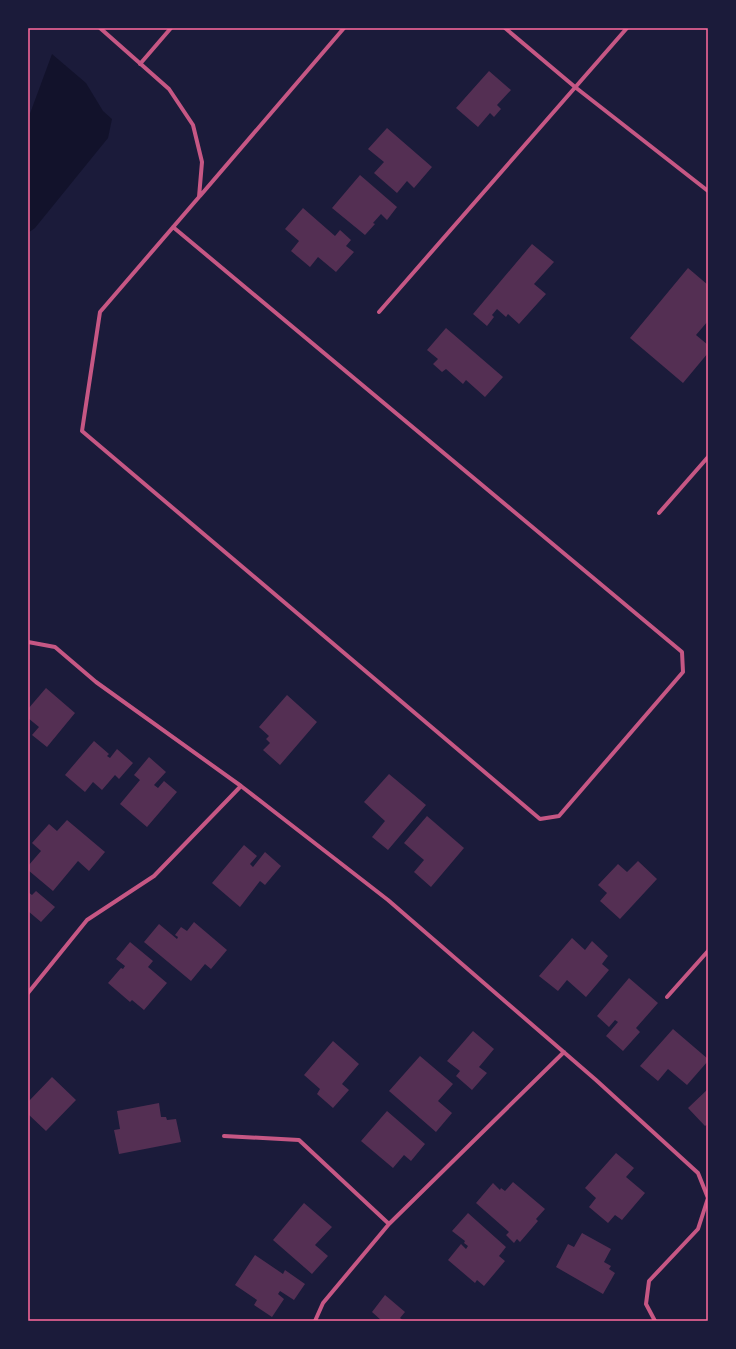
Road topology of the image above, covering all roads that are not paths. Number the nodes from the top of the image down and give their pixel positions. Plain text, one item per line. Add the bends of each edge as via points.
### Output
1 (100, 28) edge
2 (171, 28) edge
3 (344, 28) edge
4 (505, 28) edge
5 (627, 28) edge
6 (140, 64) junction
7 (575, 87) junction
8 (708, 191) edge
9 (199, 197) junction
10 (173, 227) junction
11 (380, 312) dead end
12 (708, 457) edge
13 (659, 512) dead end
14 (28, 642) edge
15 (241, 786) junction
16 (708, 951) edge
17 (28, 993) edge
18 (667, 997) dead end
19 (564, 1052) junction
20 (224, 1136) dead end
21 (390, 1224) junction
22 (315, 1321) edge
23 (655, 1321) edge

1 - 6 street
2 - 6 street
3 - 9 street
4 - 7 street
5 - 7 street
6 - 9 street via 169,89 193,125 202,162
7 - 8 street
7 - 11 street
9 - 10 street
10 - 10 street via 100,312 82,431 540,819 559,816 683,672 682,652
12 - 13 street
14 - 15 street via 55,647 96,682
15 - 17 street via 154,876 87,920
15 - 19 street via 388,900
16 - 18 street
19 - 21 street
19 - 23 street via 698,1174 708,1198 698,1228 648,1281 646,1304
20 - 21 street via 299,1140
21 - 22 street via 323,1303

